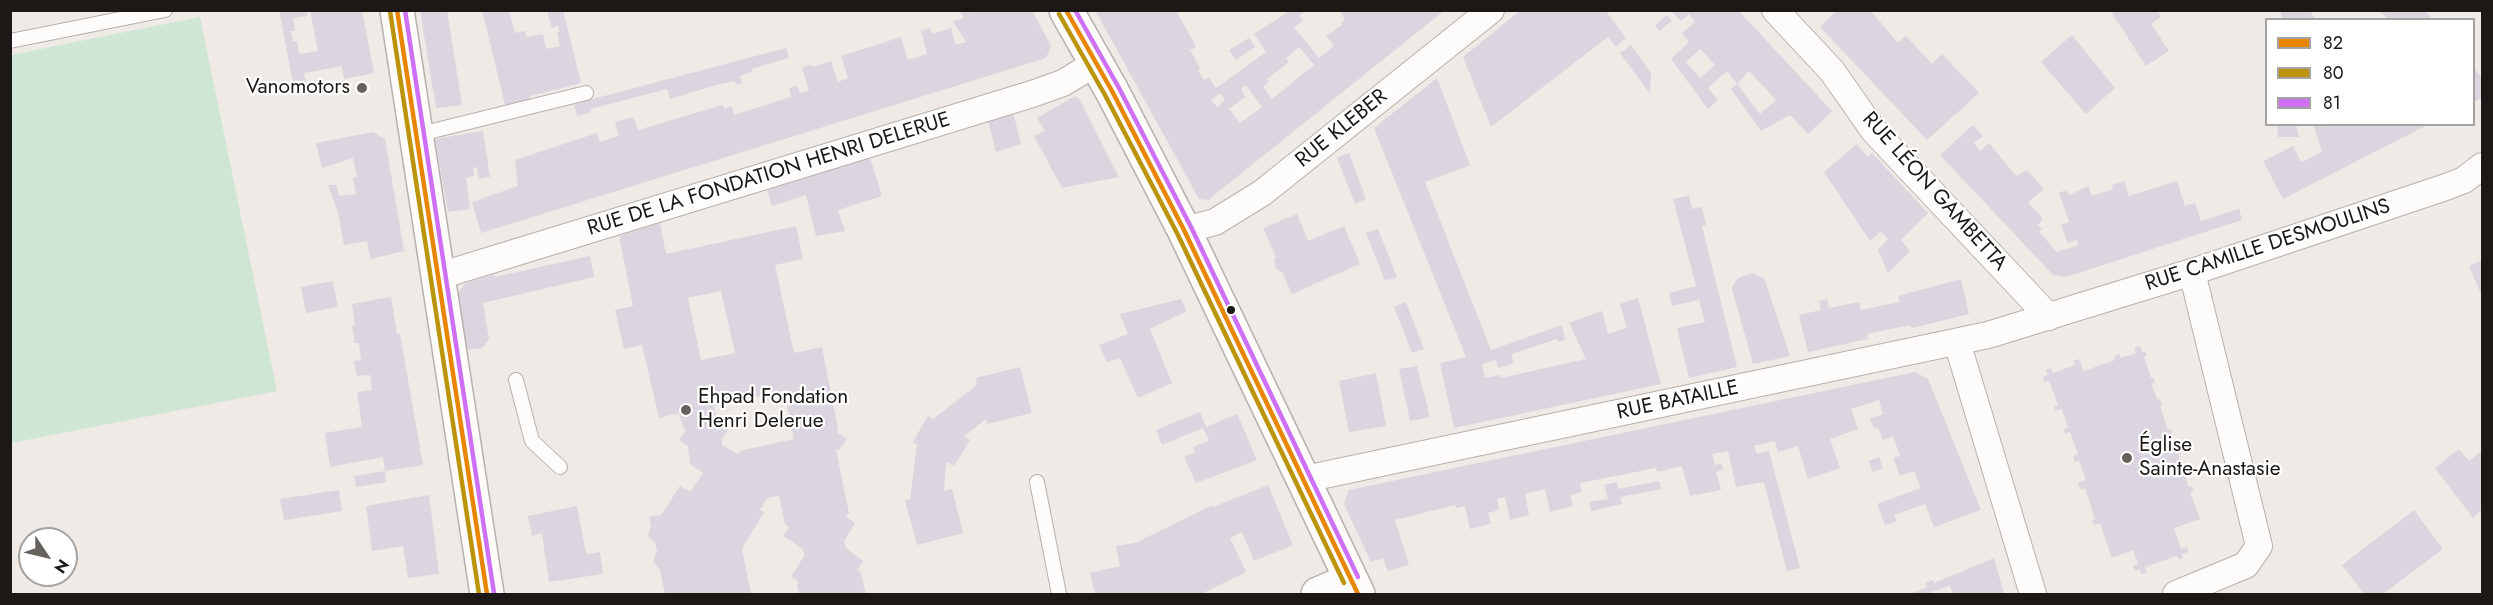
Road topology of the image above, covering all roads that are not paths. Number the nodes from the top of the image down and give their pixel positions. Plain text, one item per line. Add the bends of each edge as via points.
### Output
1 (165, 10) edge
2 (397, 10) edge
3 (1066, 10) edge
4 (1491, 10) edge
5 (1775, 10) edge
6 (10, 40) edge
7 (1096, 63) junction
8 (586, 93) dead end
9 (416, 135) junction
10 (2482, 166) edge
11 (1184, 230) junction
12 (2192, 272) junction
13 (439, 276) junction
14 (2049, 317) junction
15 (1957, 342) junction
16 (516, 380) dead end
17 (560, 467) dead end
18 (1305, 479) junction
19 (1037, 482) dead end
20 (1354, 587) edge
21 (487, 594) edge
22 (1059, 594) edge
23 (1318, 594) edge
24 (2033, 594) edge
25 (2176, 594) edge

1 - 6 lane
2 - 9 main road
3 - 7 main road
4 - 11 street, RUE KLEBER via 1275,183 1225,217
5 - 14 street, RUE LÉON GAMBETTA via 1832,71 1874,131
7 - 11 main road
7 - 13 street, RUE DE LA FONDATION HENRI DELERUE via 1063,83 1032,94
8 - 9 lane
9 - 13 main road
10 - 12 street, RUE CAMILLE DESMOULINS via 2464,180 2446,187
11 - 18 main road
12 - 14 street, RUE CAMILLE DESMOULINS
12 - 25 street via 2259,546 2246,565
13 - 21 main road
14 - 15 street, RUE BATAILLE
15 - 18 street, RUE BATAILLE
15 - 24 street
16 - 17 lane via 532,441
18 - 20 main road
19 - 22 lane
20 - 23 main road

